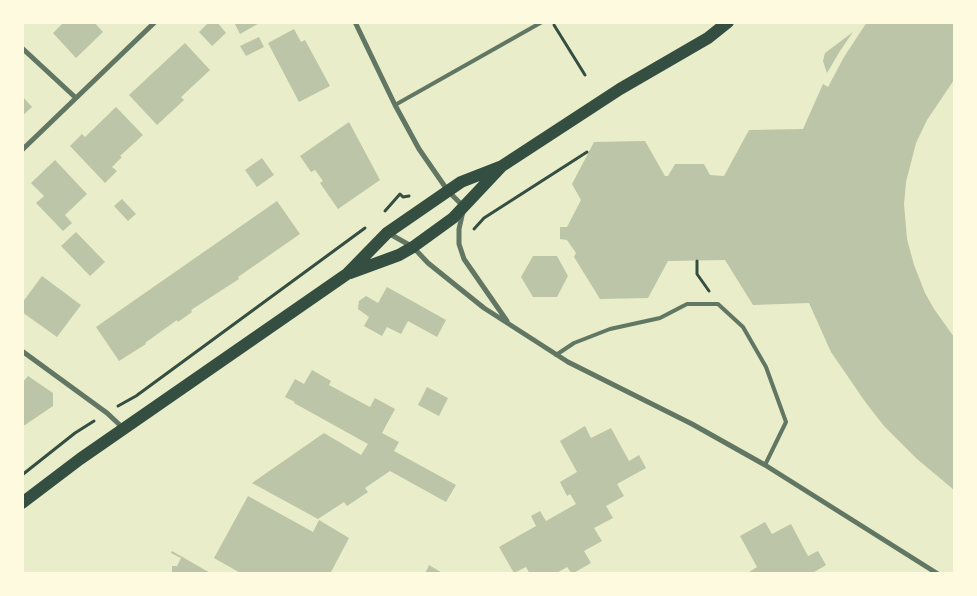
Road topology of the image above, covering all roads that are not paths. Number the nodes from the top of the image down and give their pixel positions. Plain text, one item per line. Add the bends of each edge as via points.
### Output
1 (155, 22) edge
2 (355, 22) edge
3 (542, 22) edge
4 (728, 22) edge
5 (22, 48) edge
6 (76, 98) junction
7 (395, 105) junction
8 (22, 150) edge
9 (502, 166) junction
10 (448, 192) junction
11 (464, 207) junction
12 (387, 233) junction
13 (413, 247) junction
14 (348, 274) junction
15 (510, 326) junction
16 (22, 351) edge
17 (556, 355) junction
18 (124, 429) junction
19 (765, 465) junction
20 (24, 503) edge
21 (938, 574) edge

1 - 6 street
2 - 7 street
3 - 7 lane
4 - 9 main road via 708,38 620,89
5 - 6 street
6 - 8 street
7 - 10 street via 428,164
9 - 10 main road via 461,182
9 - 11 main road
10 - 11 street
10 - 12 main road
11 - 13 main road
11 - 15 street via 459,229 464,259
12 - 13 street
12 - 14 main road
13 - 14 main road
13 - 15 street via 428,263
14 - 18 main road
15 - 17 street
16 - 18 street
17 - 19 street
17 - 19 lane via 574,343 610,329 660,318 687,304 718,304 743,327 766,367 786,422
18 - 20 main road
19 - 21 street

